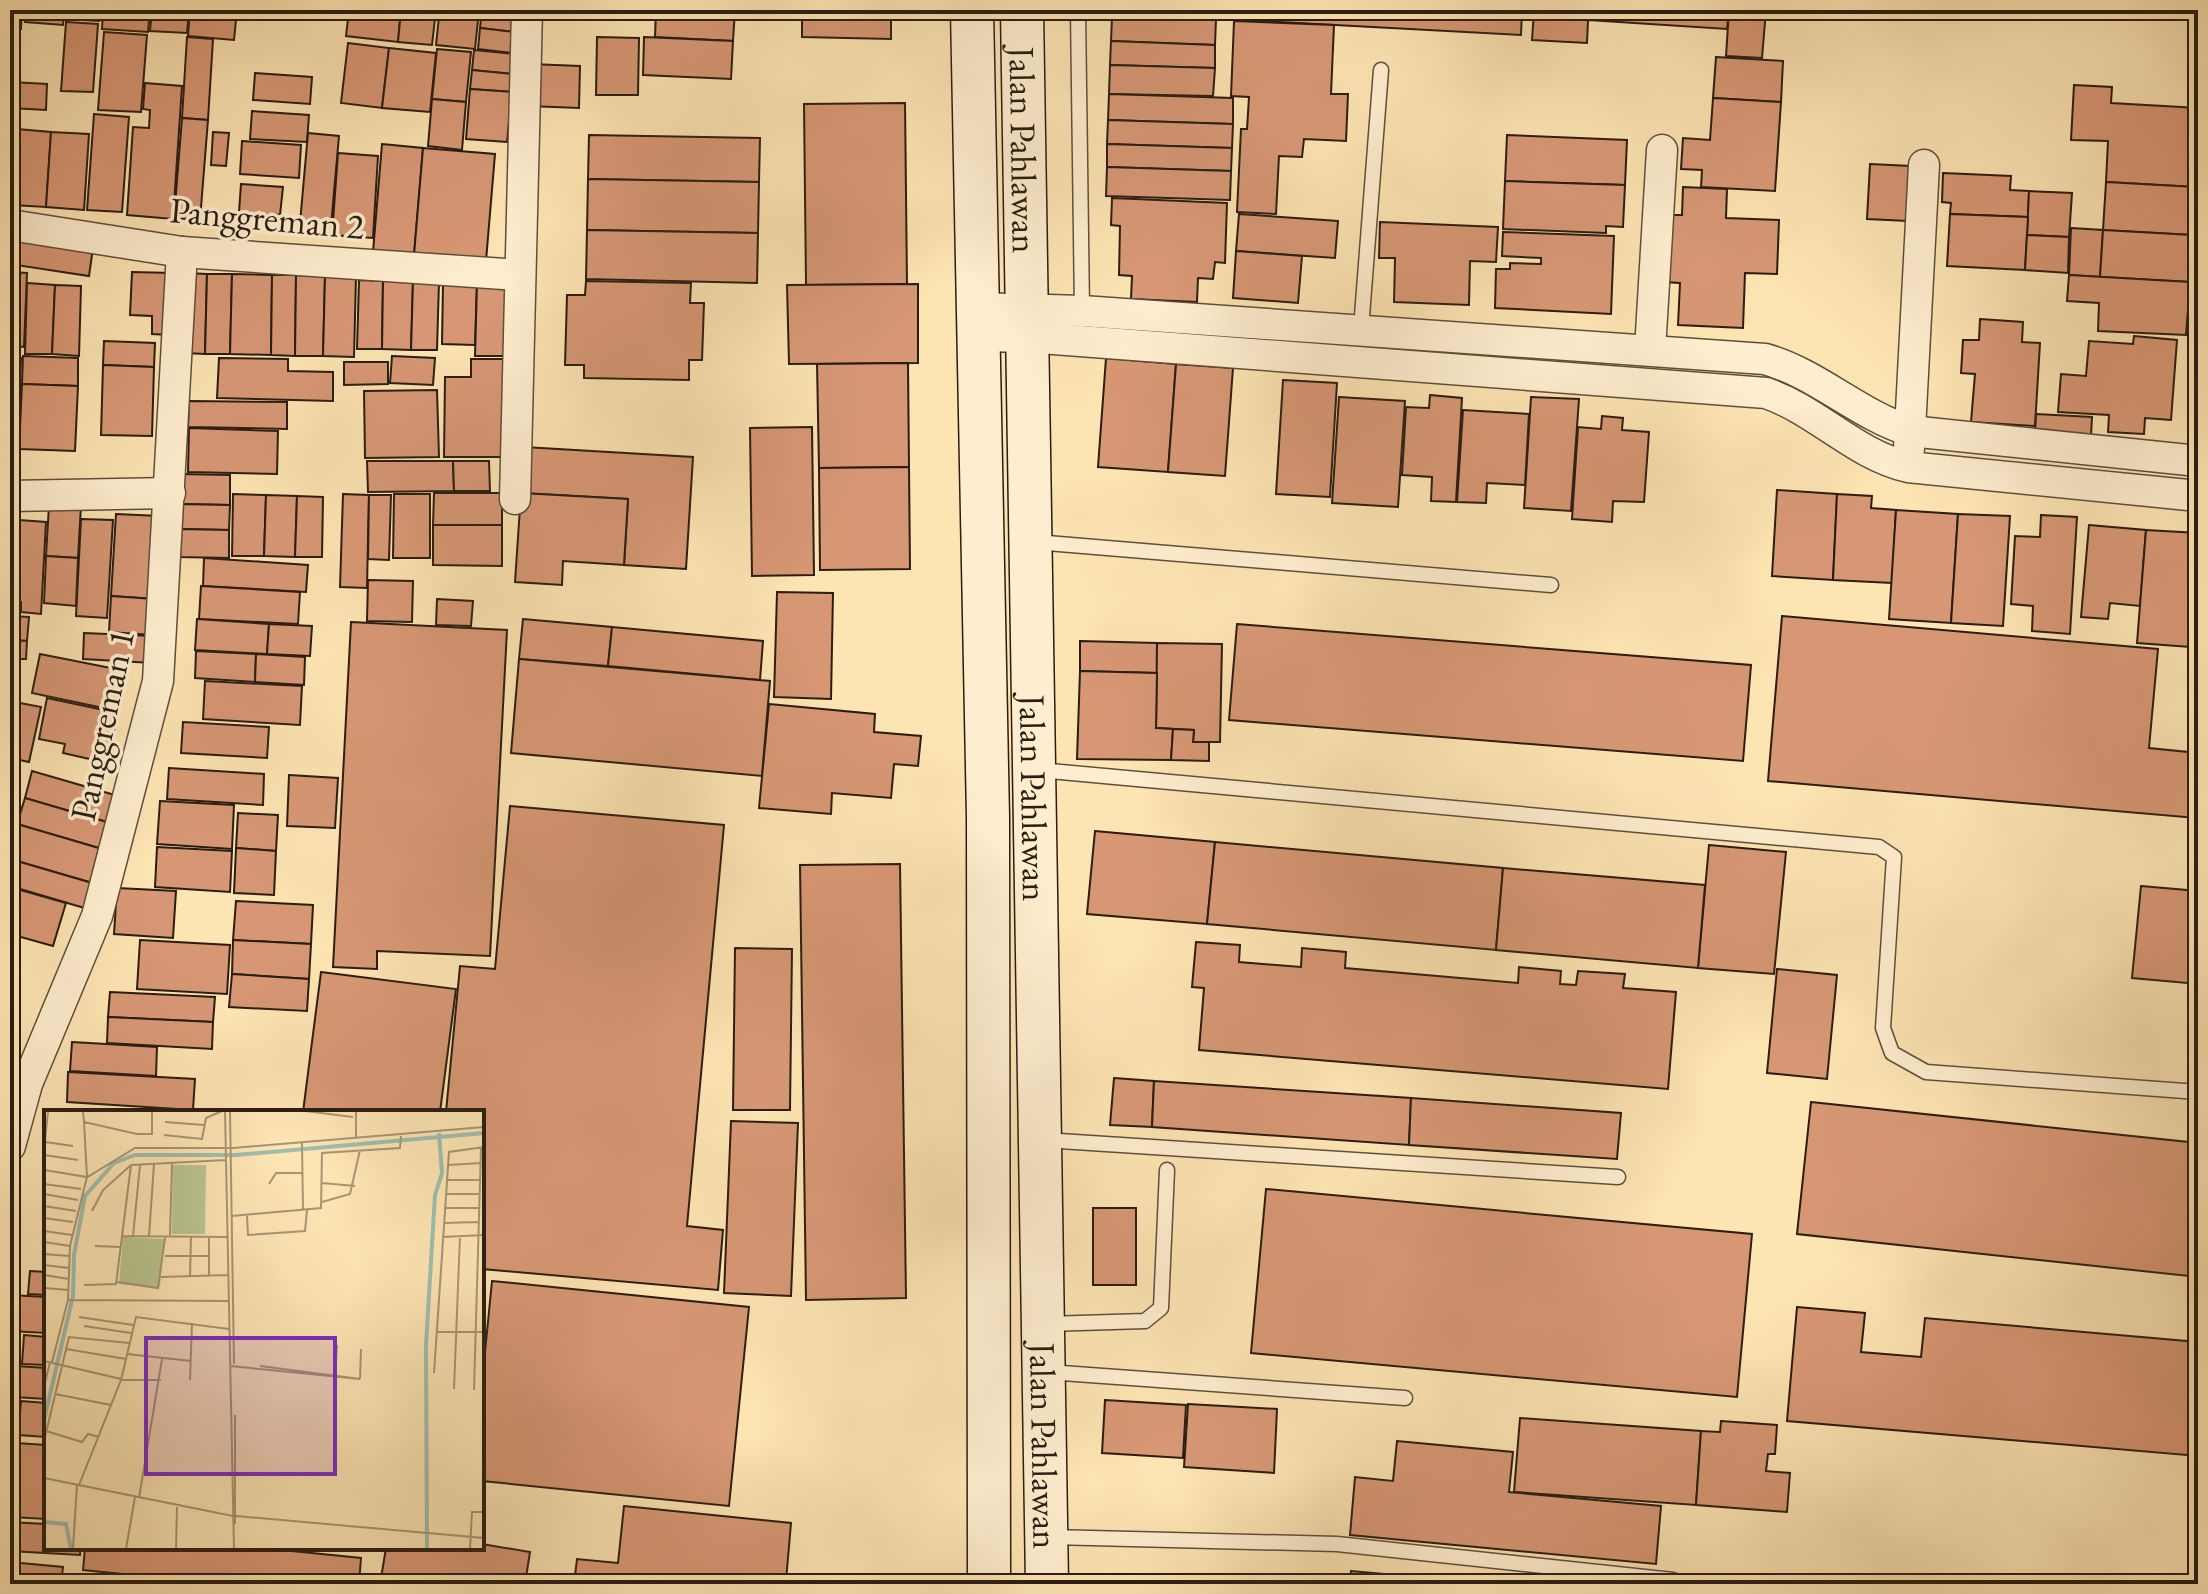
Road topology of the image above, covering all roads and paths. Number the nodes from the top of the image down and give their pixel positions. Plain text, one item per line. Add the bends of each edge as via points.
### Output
1 (527, 10) edge
2 (972, 10) edge
3 (1022, 10) edge
4 (1078, 10) edge
5 (1381, 70) dead end
6 (1662, 150) dead end
7 (1924, 165) dead end
8 (10, 225) edge
9 (182, 252) junction
10 (519, 275) junction
11 (1082, 311) junction
12 (978, 322) junction
13 (1027, 323) junction
14 (1361, 329) junction
15 (1650, 350) junction
16 (1910, 431) junction
17 (2198, 461) edge
18 (1908, 467) junction
19 (170, 493) junction
20 (10, 496) edge
21 (2198, 496) edge
22 (515, 499) dead end
23 (1031, 541) junction
24 (1551, 585) dead end
25 (1034, 770) junction
26 (988, 818) junction
27 (1035, 818) junction
28 (2198, 1092) edge
29 (1040, 1139) junction
30 (10, 1146) edge
31 (1167, 1170) dead end
32 (1618, 1177) dead end
33 (1043, 1324) junction
34 (1044, 1372) junction
35 (1405, 1398) dead end
36 (1046, 1537) junction
37 (1673, 1580) dead end
38 (989, 1584) edge
39 (1047, 1584) edge

1 - 10 street
2 - 12 main road, Jalan Pahlawan
3 - 13 main road, Jalan Pahlawan
4 - 11 lane
5 - 14 lane
6 - 15 street
7 - 16 street
8 - 9 street, Panggreman 2
9 - 10 street, Panggreman 2
9 - 19 street, Panggreman 1
10 - 22 street
11 - 13 street
11 - 14 street
12 - 13 street
12 - 26 main road, Jalan Pahlawan
13 - 18 street via 1766,393 1791,402 1870,454
13 - 23 main road, Jalan Pahlawan
14 - 15 street
15 - 16 street via 1787,365 1872,416
16 - 17 street
16 - 18 street
18 - 21 street
19 - 20 street
19 - 30 street, Panggreman 1 via 158,681 144,744 97,916 27,1084
23 - 24 lane
23 - 25 main road, Jalan Pahlawan
25 - 27 main road, Jalan Pahlawan
25 - 28 lane via 1879,847 1894,857 1883,1028 1892,1053 1926,1072
26 - 27 main road
26 - 38 main road, Jalan Pahlawan
27 - 29 main road, Jalan Pahlawan
29 - 32 lane
29 - 33 main road, Jalan Pahlawan
31 - 33 lane via 1161,1308 1145,1321
33 - 34 main road, Jalan Pahlawan
34 - 35 lane
34 - 36 main road, Jalan Pahlawan
36 - 37 lane via 1337,1544
36 - 39 main road, Jalan Pahlawan

